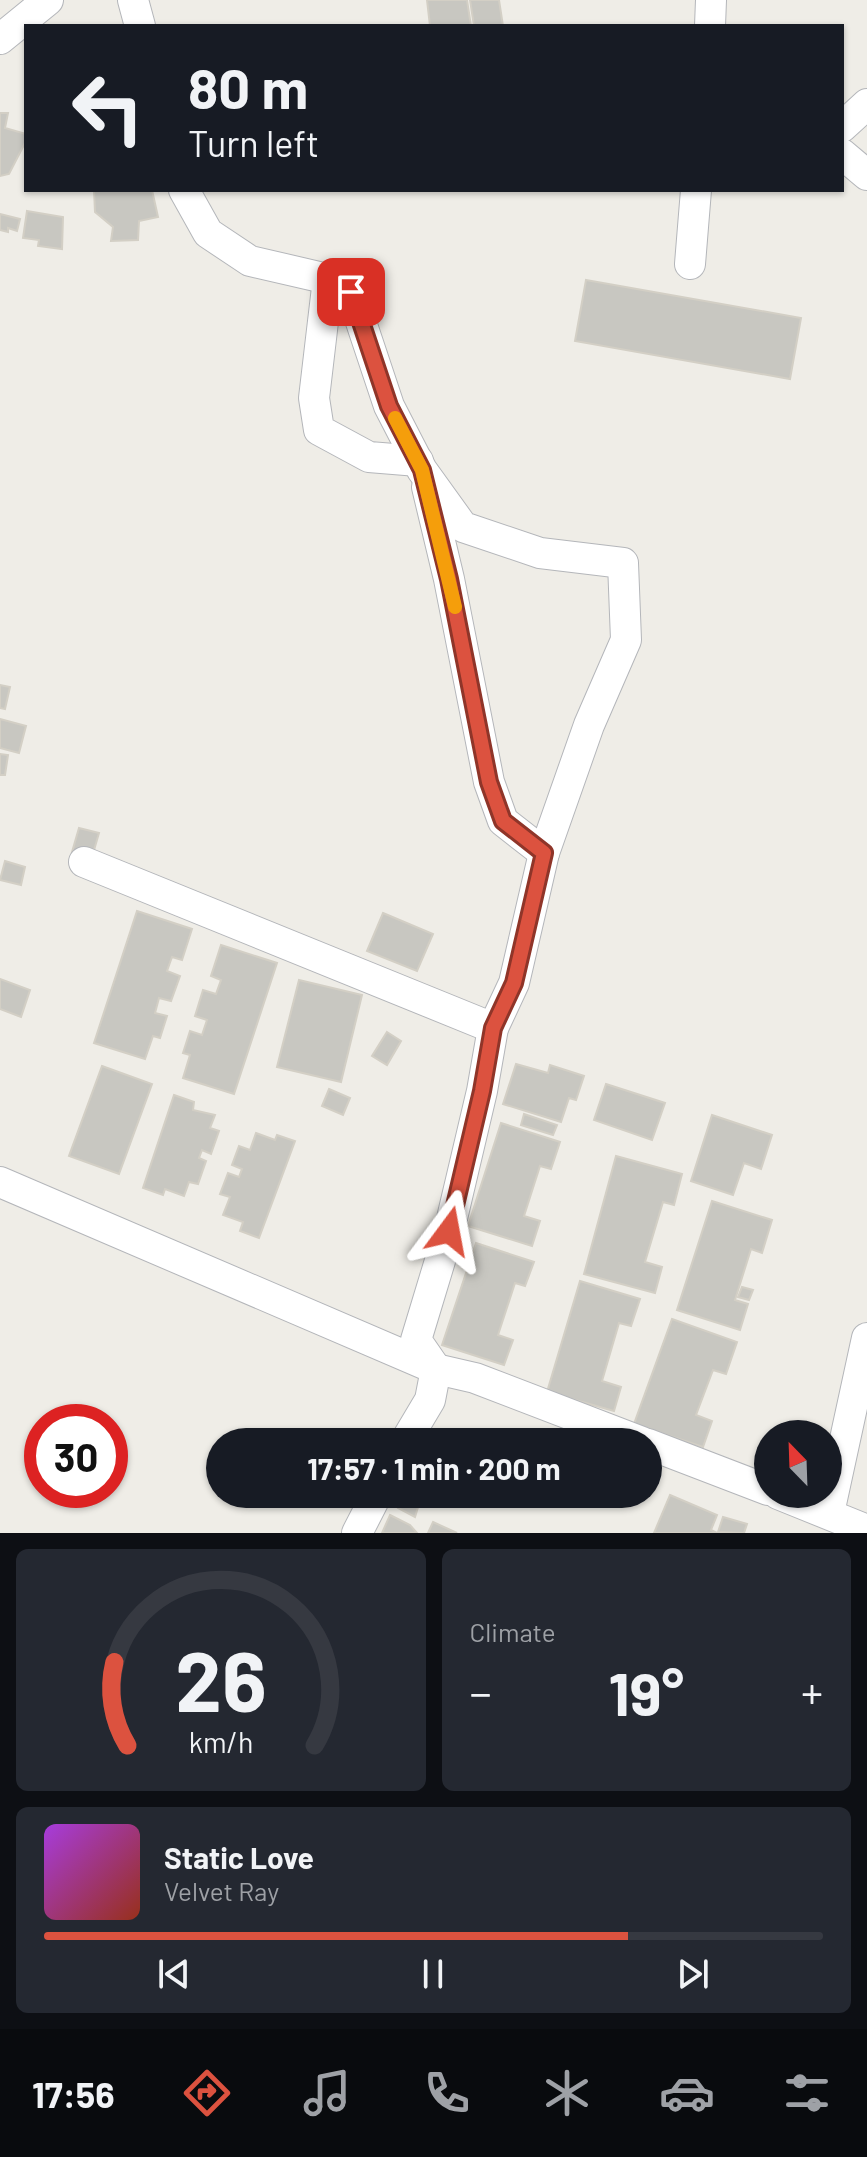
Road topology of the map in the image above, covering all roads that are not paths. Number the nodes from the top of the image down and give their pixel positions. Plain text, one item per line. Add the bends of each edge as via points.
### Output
1 (48, 0) edge
2 (133, 0) edge
3 (711, 0) edge
4 (139, 24) edge
5 (710, 24) edge
6 (0, 39) edge
7 (867, 104) edge
8 (844, 125) edge
9 (844, 156) edge
10 (867, 175) edge
11 (185, 192) edge
12 (696, 192) edge
13 (690, 264) dead end
14 (328, 279) junction
15 (420, 465) junction
16 (544, 853) junction
17 (84, 862) dead end
18 (493, 1028) junction
19 (0, 1182) edge
20 (867, 1338) edge
21 (436, 1369) junction
22 (413, 1428) edge
23 (605, 1428) edge
24 (662, 1449) edge
25 (754, 1485) edge
26 (370, 1508) edge
27 (816, 1508) edge
28 (829, 1513) junction
29 (867, 1530) edge
30 (357, 1533) edge

1 - 6 street
2 - 4 street
3 - 5 street
7 - 8 street
9 - 10 street
11 - 14 street via 208,233 250,261
12 - 13 street
14 - 15 street via 351,292 389,406
14 - 15 street via 314,398 319,430 369,457
15 - 16 street via 449,579 489,782 503,821
15 - 16 street via 463,527 540,553 623,563 626,640
16 - 18 street via 514,983
17 - 18 street
18 - 21 street via 449,1231 416,1340
19 - 21 street
20 - 28 street
21 - 22 street via 430,1400
21 - 23 street via 475,1378
24 - 25 street
26 - 30 street
27 - 28 street
28 - 29 street

